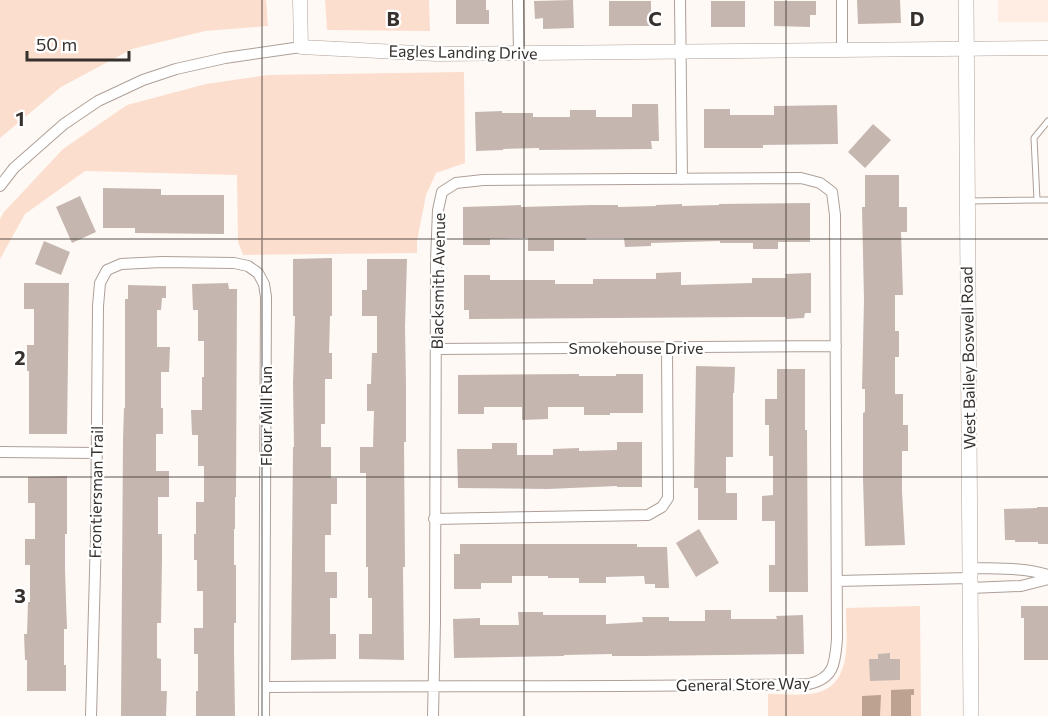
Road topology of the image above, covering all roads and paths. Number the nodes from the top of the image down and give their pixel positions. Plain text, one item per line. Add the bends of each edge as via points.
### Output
1 (300, 0) edge
2 (518, 0) edge
3 (680, 0) edge
4 (842, 0) edge
5 (966, 0) edge
6 (301, 46) junction
7 (967, 48) junction
8 (1048, 48) edge
9 (842, 50) junction
10 (680, 51) junction
11 (519, 53) junction
12 (1048, 121) edge
13 (682, 179) junction
14 (820, 183) joint
15 (0, 186) edge
16 (1037, 200) junction
17 (1048, 200) edge
18 (966, 201) junction
19 (107, 270) joint
20 (836, 346) junction
21 (667, 348) junction
22 (436, 349) junction
23 (0, 452) edge
24 (96, 453) junction
25 (434, 519) junction
26 (1048, 577) edge
27 (970, 578) junction
28 (837, 581) junction
29 (434, 686) junction
30 (264, 687) junction
31 (91, 716) edge
32 (264, 716) edge
33 (433, 716) edge
34 (971, 716) edge

1 - 6 street
2 - 11 street
3 - 10 street
4 - 9 street
5 - 7 main road, West Bailey Boswell Road
6 - 11 street, Eagles Landing Drive via 437,54
6 - 15 street, Eagles Landing Drive via 225,58 143,80 98,101 64,124 14,168
7 - 8 street, Eagles Landing Drive
7 - 9 street, Eagles Landing Drive
7 - 18 main road, West Bailey Boswell Road
9 - 10 street, Eagles Landing Drive
10 - 11 street, Eagles Landing Drive
10 - 13 street
12 - 16 lane via 1034,138
13 - 14 street, Blacksmith Avenue via 801,178
13 - 22 street, Blacksmith Avenue via 483,180 456,183 442,192 436,261
14 - 20 street, General Store Way via 832,192 835,215
16 - 17 lane
16 - 18 lane
18 - 27 main road, West Bailey Boswell Road
19 - 24 street, Frontiersman Trail via 100,283 98,306
19 - 30 street, Flour Mill Run via 121,264 234,263 258,273 264,284
20 - 21 street, Smokehouse Drive
20 - 28 street, General Store Way
21 - 22 street, Smokehouse Drive
21 - 25 street via 668,498 662,507 648,515
22 - 25 street, Blacksmith Avenue
23 - 24 street
24 - 31 street, Frontiersman Trail
25 - 29 street, Blacksmith Avenue
26 - 27 street via 1021,586
26 - 27 street via 1018,568
27 - 28 street
27 - 34 main road, West Bailey Boswell Road
28 - 29 street, General Store Way via 835,660 822,681 720,686
29 - 30 street, General Store Way
29 - 33 street, Blacksmith Avenue
30 - 32 street, Flour Mill Run

